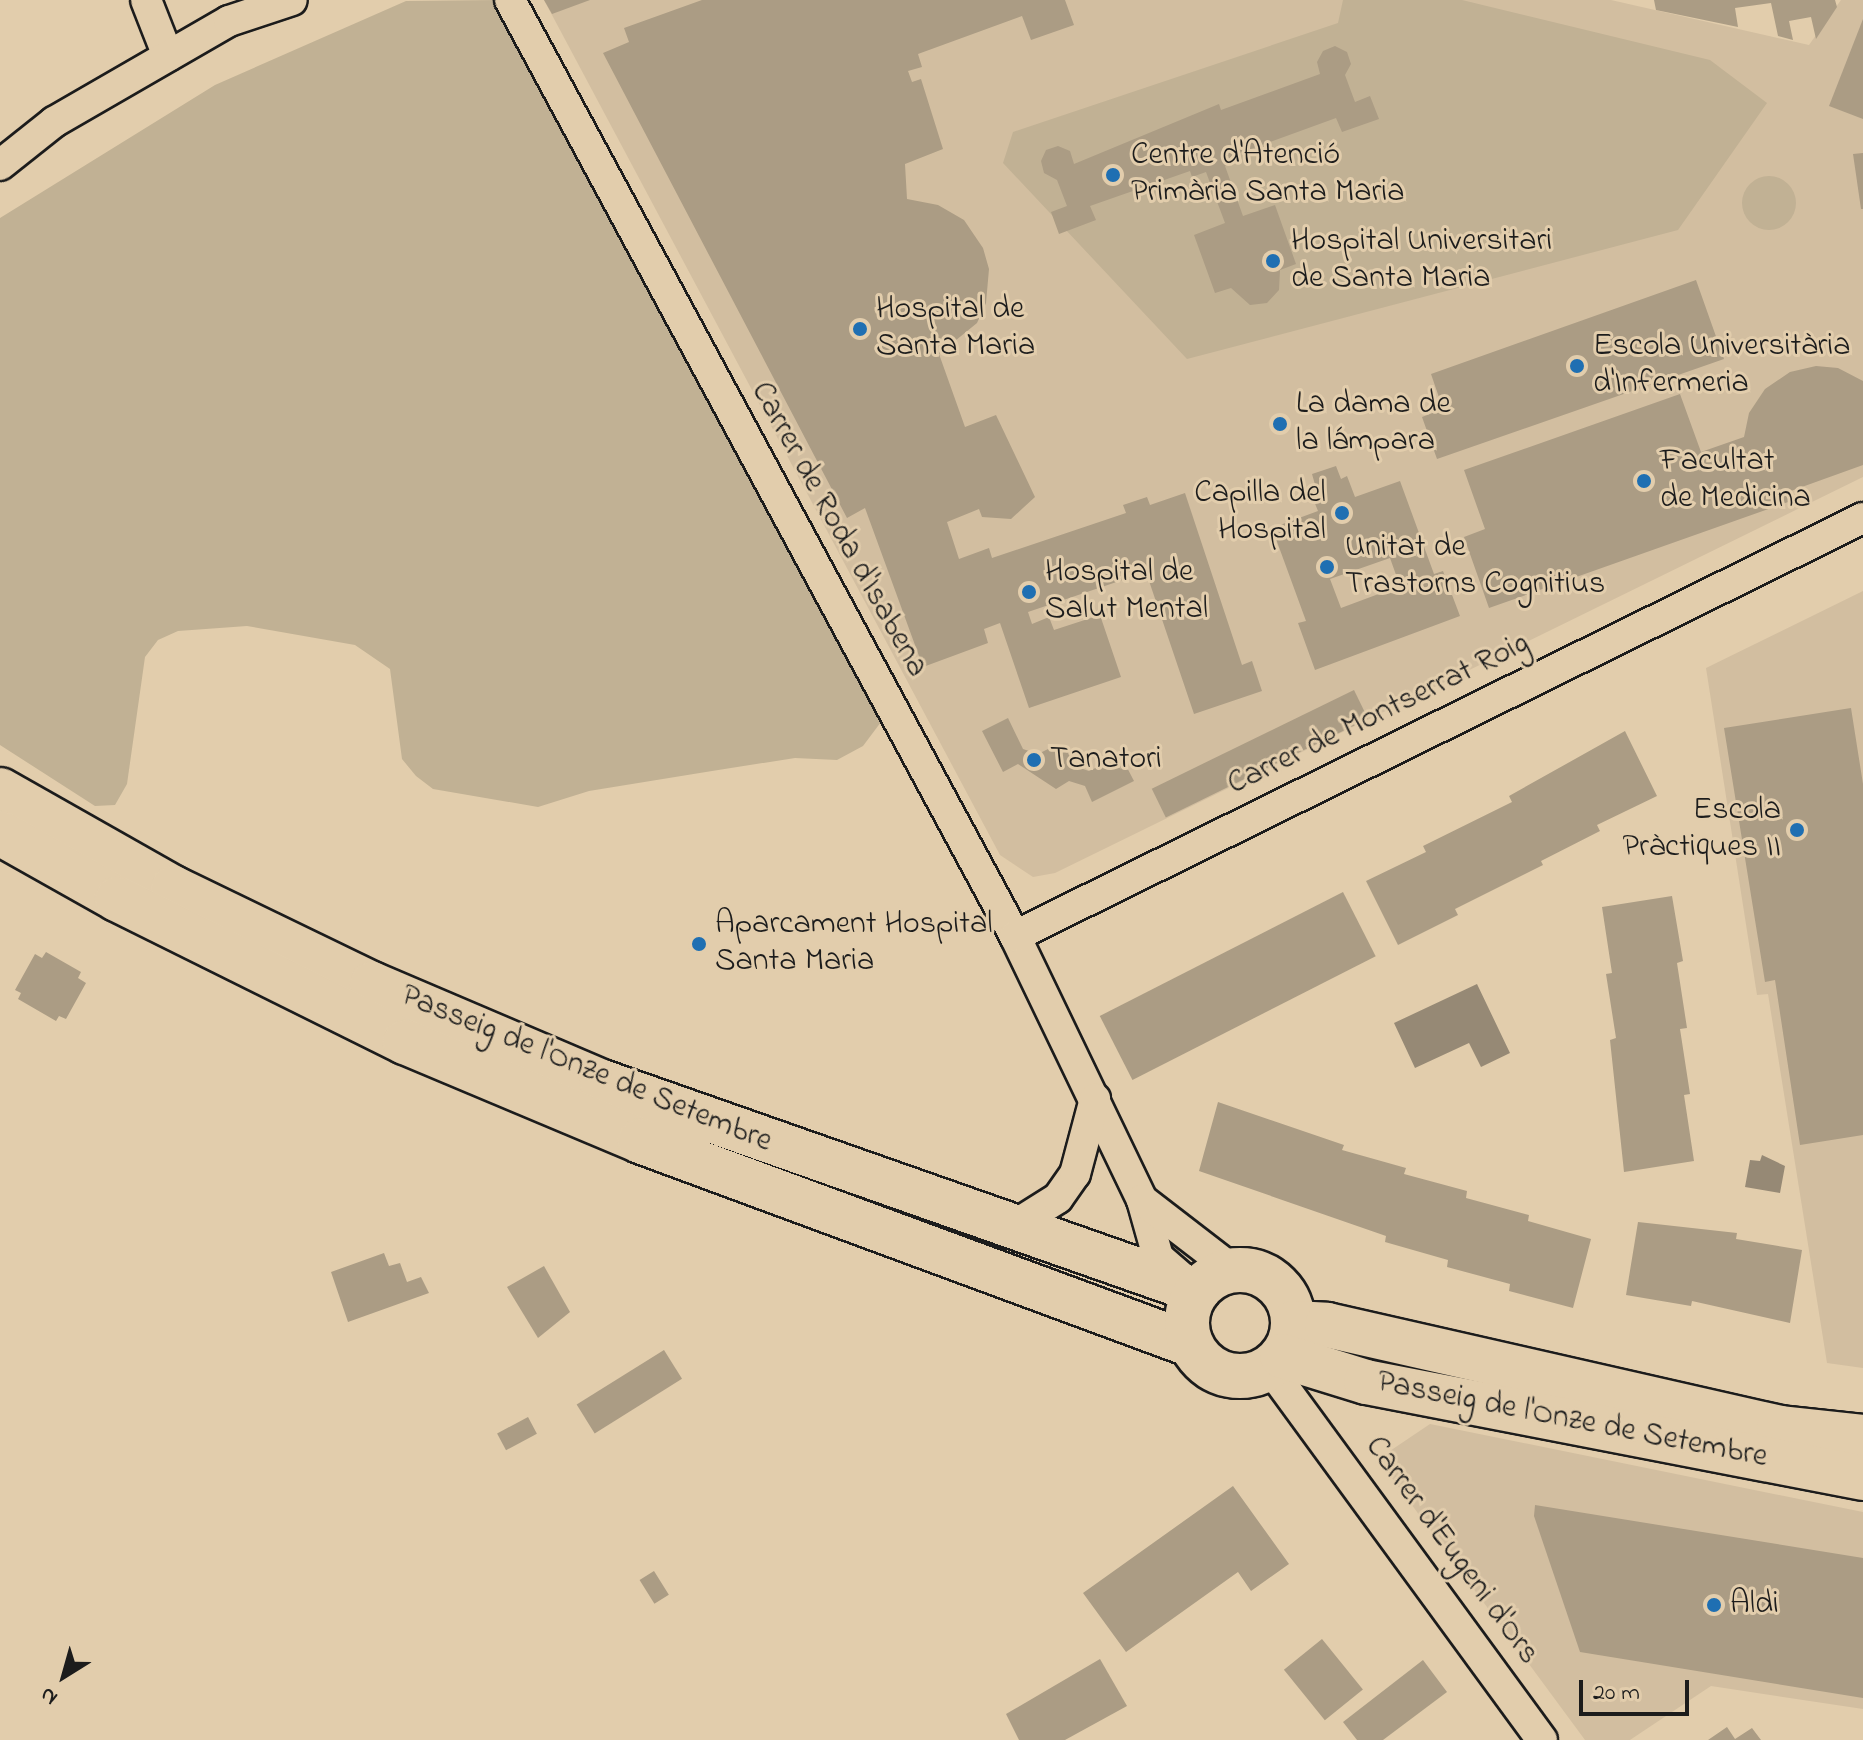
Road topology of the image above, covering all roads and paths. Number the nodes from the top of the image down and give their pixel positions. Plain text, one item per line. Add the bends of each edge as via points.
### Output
1 (146, 0) edge
2 (292, 0) edge
3 (510, 0) edge
4 (168, 56) junction
5 (0, 165) edge
6 (1863, 518) edge
7 (0, 790) edge
8 (0, 833) edge
9 (1015, 936) junction
10 (1095, 1099) junction
11 (1142, 1200) junction
12 (1012, 1227) junction
13 (1215, 1281) junction
14 (1192, 1345) junction
15 (1282, 1349) junction
16 (1863, 1437) edge
17 (1863, 1478) edge
18 (1531, 1733) edge

1 - 4 street
2 - 4 street via 229,21
3 - 9 street, Carrer de Roda d'Isabena
4 - 5 street via 54,122
6 - 9 street, Carrer de Montserrat Roig
7 - 12 street, Passeig de l'Onze de Setembre via 173,888 372,984 602,1082
8 - 14 street, Passeig de l'Onze de Setembre via 117,899 405,1042 640,1141
9 - 10 street, Carrer de Roda d'Isabena
10 - 11 street, Carrer de Roda d'Isabena
10 - 12 street via 1075,1174 1058,1198
11 - 13 street, Carrer de Roda d'Isabena
11 - 13 street, Carrer de Roda d'Isabena via 1158,1257
12 - 13 street, Passeig de l'Onze de Setembre
13 - 14 street via 1188,1317
13 - 15 street via 1268,1277 1282,1289
14 - 15 street via 1202,1360 1234,1376
15 - 16 street, Passeig de l'Onze de Setembre via 1327,1325 1779,1428
15 - 17 street, Passeig de l'Onze de Setembre via 1366,1382
15 - 18 street, Carrer d'Eugeni d'Ors

